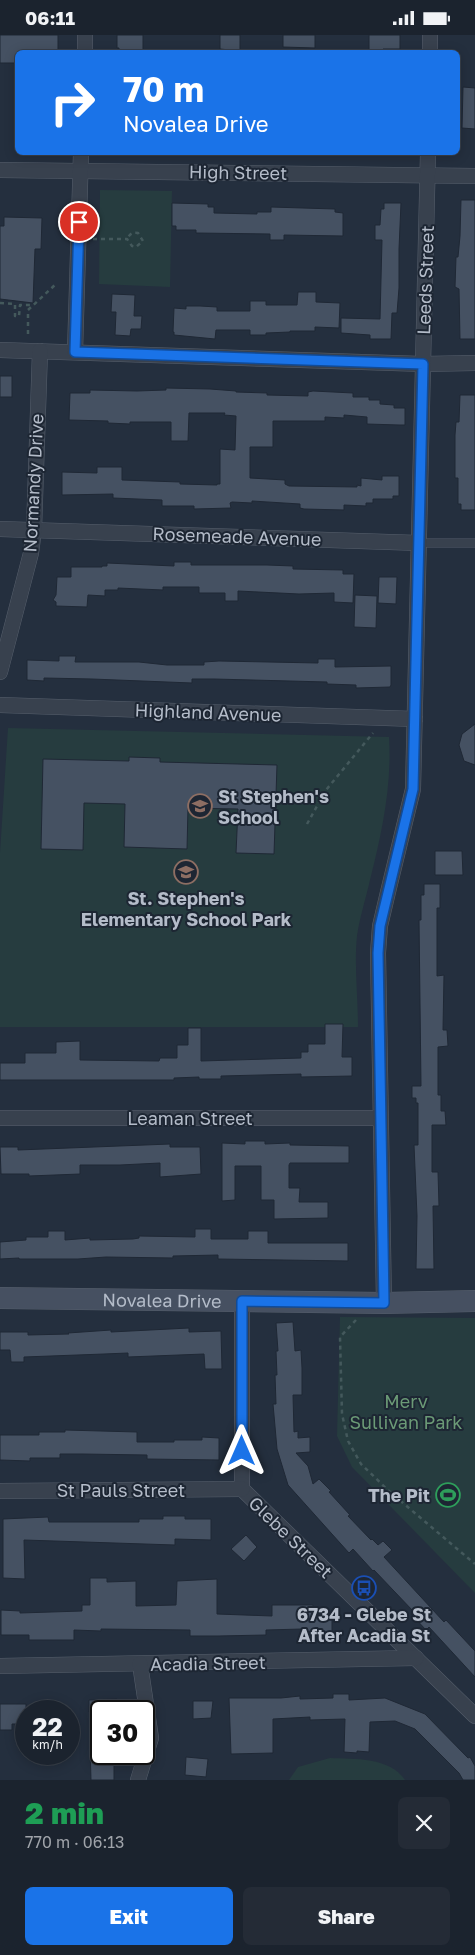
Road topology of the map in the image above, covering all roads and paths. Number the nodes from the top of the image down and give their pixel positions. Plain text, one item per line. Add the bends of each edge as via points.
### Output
1 (85, 35) edge
2 (430, 35) edge
3 (85, 50) edge
4 (430, 50) edge
5 (82, 155) edge
6 (428, 155) edge
7 (0, 170) edge
8 (81, 170) junction
9 (428, 176) junction
10 (475, 176) edge
11 (79, 239) junction
12 (127, 239) junction
13 (56, 284) dead end
14 (0, 303) edge
15 (34, 305) junction
16 (28, 334) dead end
17 (0, 349) edge
18 (40, 351) junction
19 (75, 352) junction
20 (475, 363) edge
21 (423, 364) junction
22 (0, 529) edge
23 (34, 529) junction
24 (420, 543) junction
25 (475, 543) edge
26 (0, 672) edge
27 (0, 705) edge
28 (385, 718) junction
29 (415, 719) junction
30 (307, 824) dead end
31 (0, 1118) edge
32 (380, 1118) junction
33 (0, 1298) edge
34 (242, 1301) junction
35 (475, 1301) edge
36 (384, 1303) junction
37 (358, 1318) dead end
38 (242, 1489) junction
39 (0, 1491) edge
40 (475, 1564) edge
41 (416, 1658) junction
42 (140, 1665) junction
43 (0, 1666) edge
44 (475, 1715) edge
45 (138, 1780) edge

1 - 3 street
2 - 4 street
5 - 8 street
6 - 9 street, Leeds Street
7 - 8 street, High Street
8 - 9 street, High Street
8 - 11 street
9 - 10 street, High Street
9 - 21 street, Leeds Street
11 - 12 path
11 - 19 street
12 - 12 path via 136,247 143,241 138,233
13 - 15 path
14 - 15 path via 16,304 15,316 19,316 20,305
15 - 16 path via 28,310
17 - 18 street
18 - 19 street
18 - 23 street, Normandy Drive
19 - 21 street
20 - 21 street
21 - 24 street, Leeds Street
22 - 23 street, Rosemeade Avenue
23 - 24 street, Rosemeade Avenue
23 - 26 street, Normandy Drive
24 - 25 lane, Rosemeade Avenue
24 - 29 street, Leeds Street
27 - 28 street, Highland Avenue
28 - 29 street, Highland Avenue
28 - 30 path via 326,790
29 - 32 street, Leeds Street via 413,789 380,926
31 - 32 street, Leaman Street
32 - 36 street, Leeds Street
33 - 34 street, Novalea Drive
34 - 36 street, Novalea Drive
34 - 38 street, Glebe Street
35 - 36 street, Novalea Drive
37 - 40 path via 340,1337 342,1414 348,1441 361,1464
38 - 39 street, St Pauls Street
38 - 41 street, Glebe Street
41 - 42 street, Acadia Street
41 - 44 street, Glebe Street
42 - 43 street, Acadia Street
42 - 45 street via 151,1738

